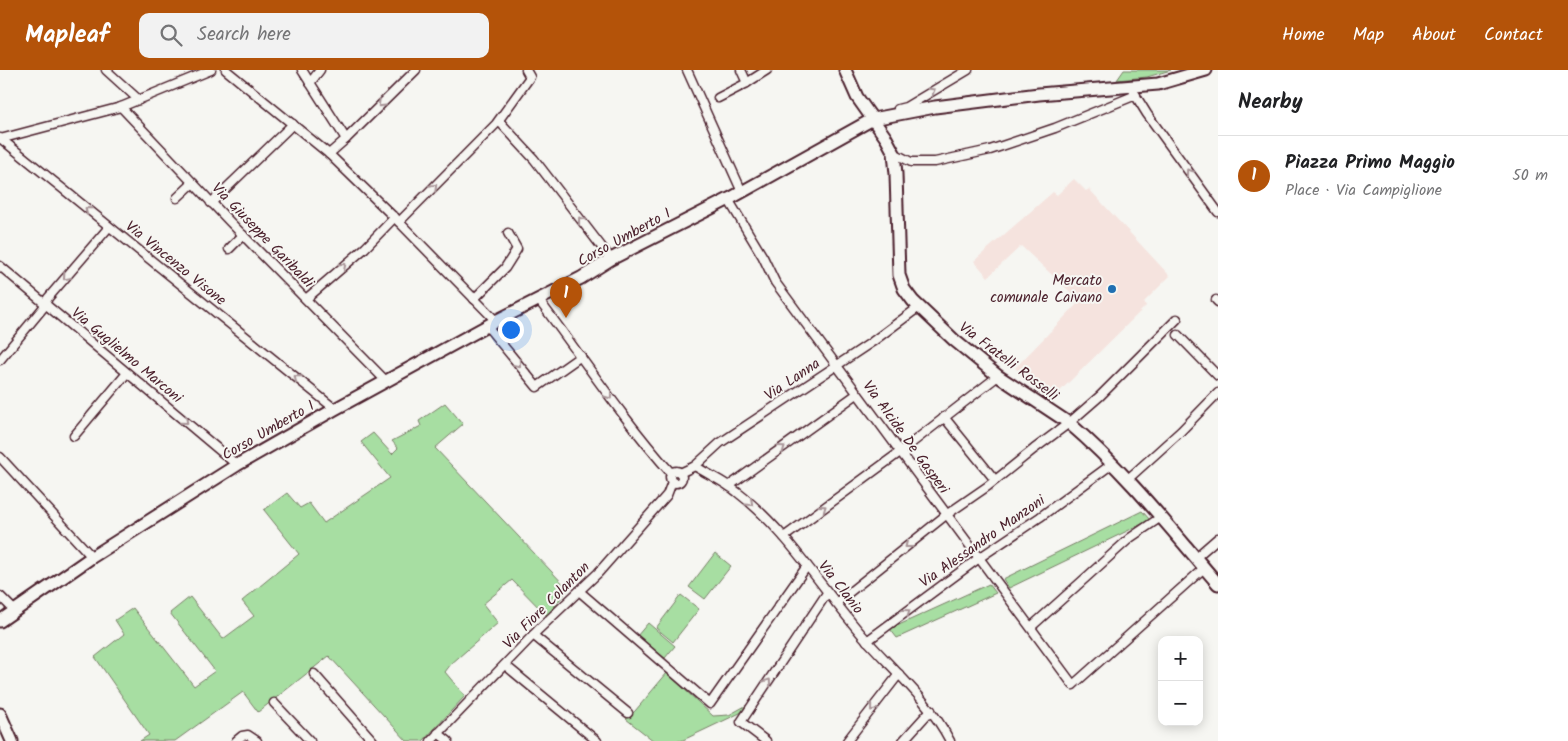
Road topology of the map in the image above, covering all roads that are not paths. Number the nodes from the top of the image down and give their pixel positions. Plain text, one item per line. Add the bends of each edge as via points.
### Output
1 (106, 70) edge
2 (211, 70) edge
3 (226, 70) edge
4 (302, 70) edge
5 (320, 70) edge
6 (416, 70) edge
7 (526, 70) edge
8 (687, 70) edge
9 (741, 70) edge
10 (767, 70) edge
11 (845, 70) edge
12 (968, 70) edge
13 (1206, 70) edge
14 (310, 83) junction
15 (747, 83) junction
16 (1133, 91) junction
17 (139, 100) junction
18 (704, 105) junction
19 (121, 107) junction
20 (873, 119) junction
21 (499, 120) junction
22 (293, 124) junction
23 (1, 139) edge
24 (346, 139) junction
25 (894, 153) junction
26 (329, 154) junction
27 (193, 183) junction
28 (742, 192) junction
29 (177, 198) dead end
30 (728, 199) junction
31 (212, 203) junction
32 (1218, 212) edge
33 (397, 220) junction
34 (109, 227) junction
35 (508, 233) dead end
36 (243, 235) junction
37 (229, 249) dead end
38 (611, 259) junction
39 (0, 266) edge
40 (306, 299) junction
41 (474, 299) junction
42 (538, 299) junction
43 (46, 304) junction
44 (919, 307) junction
45 (1177, 320) dead end
46 (491, 324) junction
47 (1178, 335) dead end
48 (581, 356) junction
49 (0, 360) edge
50 (836, 365) junction
51 (127, 373) junction
52 (998, 376) junction
53 (1218, 376) edge
54 (386, 381) junction
55 (1218, 393) edge
56 (857, 394) junction
57 (335, 408) junction
58 (944, 417) junction
59 (1069, 423) junction
60 (74, 436) dead end
61 (900, 452) junction
62 (0, 457) edge
63 (1112, 464) junction
64 (237, 465) junction
65 (695, 466) junction
66 (680, 472) junction
67 (671, 473) junction
68 (1128, 479) junction
69 (995, 480) junction
70 (672, 482) junction
71 (729, 486) junction
72 (946, 515) junction
73 (1161, 517) junction
74 (784, 537) junction
75 (1218, 538) edge
76 (92, 557) junction
77 (979, 558) junction
78 (1195, 558) junction
79 (807, 566) junction
80 (1204, 568) junction
81 (1218, 584) edge
82 (579, 591) junction
83 (827, 593) junction
84 (0, 596) edge
85 (836, 603) junction
86 (15, 611) junction
87 (0, 621) edge
88 (1031, 627) junction
89 (533, 636) junction
90 (867, 641) junction
91 (505, 665) junction
92 (314, 674) dead end
93 (899, 674) junction
94 (274, 703) dead end
95 (931, 710) junction
96 (628, 713) dead end
97 (0, 714) edge
98 (438, 733) junction
99 (12, 741) edge
100 (236, 741) edge
101 (257, 741) edge
102 (310, 741) edge
103 (373, 741) edge
104 (431, 741) edge
105 (448, 741) edge
106 (597, 741) edge
107 (766, 741) edge
108 (846, 741) edge
109 (903, 741) edge
110 (950, 741) edge

1 - 17 street
2 - 17 street
3 - 22 street
4 - 14 street
5 - 14 street
6 -> 24 street
7 - 21 street via 530,77
8 - 18 street
9 - 15 street
10 - 15 street
11 - 20 main road, Via Fratelli Rosselli
20 -> 12 street via 887,111 906,107
13 - 16 main road, Corso Umberto I
14 - 24 street
15 - 18 street
16 - 20 main road, Corso Umberto I via 1039,94
16 - 25 street via 1055,128 990,150 935,162 911,162
32 -> 16 street
17 - 19 street
18 - 28 street
19 - 23 street
19 - 27 street, Via Giuseppe Garibaldi
20 - 25 main road, Via Fratelli Rosselli
20 - 28 main road, Corso Umberto I
33 -> 21 street
38 -> 21 street via 534,159
22 - 26 street
22 - 31 street
34 -> 23 street, Via Vincenzo Visone
24 - 26 street
25 - 44 main road, Via Fratelli Rosselli via 899,275 904,289
26 - 33 street
27 - 29 street
27 - 31 street, Via Giuseppe Garibaldi
28 - 30 main road, Corso Umberto I
30 - 38 main road, Corso Umberto I
30 - 50 street, Via Alcide De Gasperi via 764,257 775,282
31 - 36 street, Via Giuseppe Garibaldi
40 -> 33 street
33 - 41 street
34 -> 43 street
57 -> 34 street, Via Vincenzo Visone
35 - 41 street via 517,249 505,268
36 - 37 street
36 - 40 street, Via Giuseppe Garibaldi
38 - 42 main road, Corso Umberto I
39 - 43 street, Via Guglielmo Marconi
40 - 54 street, Via Giuseppe Garibaldi
41 - 46 street
42 - 46 main road, Corso Umberto I
42 - 48 street
43 - 49 street
43 - 51 street, Via Guglielmo Marconi
44 - 50 street, Via Lanna
44 - 52 main road, Via Fratelli Rosselli
45 - 59 street
46 -> 48 street via 537,387
46 - 54 main road, Corso Umberto I
47 - 53 street
48 -> 67 street via 621,413
50 - 56 street, Via Alcide De Gasperi
50 - 65 street, Via Lanna via 720,443
51 - 60 street
51 -> 64 street, Via Guglielmo Marconi
52 - 58 street
52 - 59 main road, Via Fratelli Rosselli
54 - 57 main road, Corso Umberto I
55 - 68 street
56 - 61 street, Via Alcide De Gasperi
71 -> 56 street
57 - 64 main road, Corso Umberto I
58 - 61 street
58 - 69 street
59 - 63 main road, Via Fratelli Rosselli
59 - 69 street
61 - 72 street, Via Alcide De Gasperi
74 -> 61 street
62 - 76 street
63 - 68 main road, Via Fratelli Rosselli
63 - 77 street, Via Alessandro Manzoni
64 - 76 main road, Corso Umberto I
65 - 66 street, Via Lanna
65 - 71 street, Via Clanio
66 - 67 street
66 - 70 street via 681,480
67 - 70 street
68 - 73 main road, Via Fratelli Rosselli
69 - 72 street
70 - 82 street, Via Fiore Colanton via 655,510
71 -> 74 street, Via Clanio
72 - 77 street, Via Alcide De Gasperi
72 -> 85 street
73 - 78 main road, Via Fratelli Rosselli
73 - 88 street via 1130,538
74 - 79 street, Via Clanio
75 - 78 street
76 - 86 main road, Corso Umberto I
77 - 88 street, Via Alcide De Gasperi
90 -> 77 street, Via Alessandro Manzoni
78 - 80 main road, Via Fratelli Rosselli
79 - 82 street via 710,704
79 - 83 street, Via Clanio
80 - 81 main road, Via Fratelli Rosselli
80 - 88 street, Via Alcide De Gasperi via 1073,685
82 - 89 street, Via Fiore Colanton
83 - 85 street, Via Clanio
107 -> 83 street via 741,722
84 - 86 street
85 - 90 street, Via Clanio
86 - 87 main road, Corso Umberto I
89 - 91 street, Via Fiore Colanton
89 - 96 street
90 - 93 street, Via Clanio
91 - 98 street, Via Fiore Colanton
91 - 106 street
92 - 103 street
93 - 95 street, Via Clanio
93 -> 108 street
94 - 102 street
95 - 109 street
95 - 110 street, Via Clanio
97 - 99 main road
98 - 104 street, Via Fiore Colanton
98 - 105 street
100 - 101 street via 248,735

